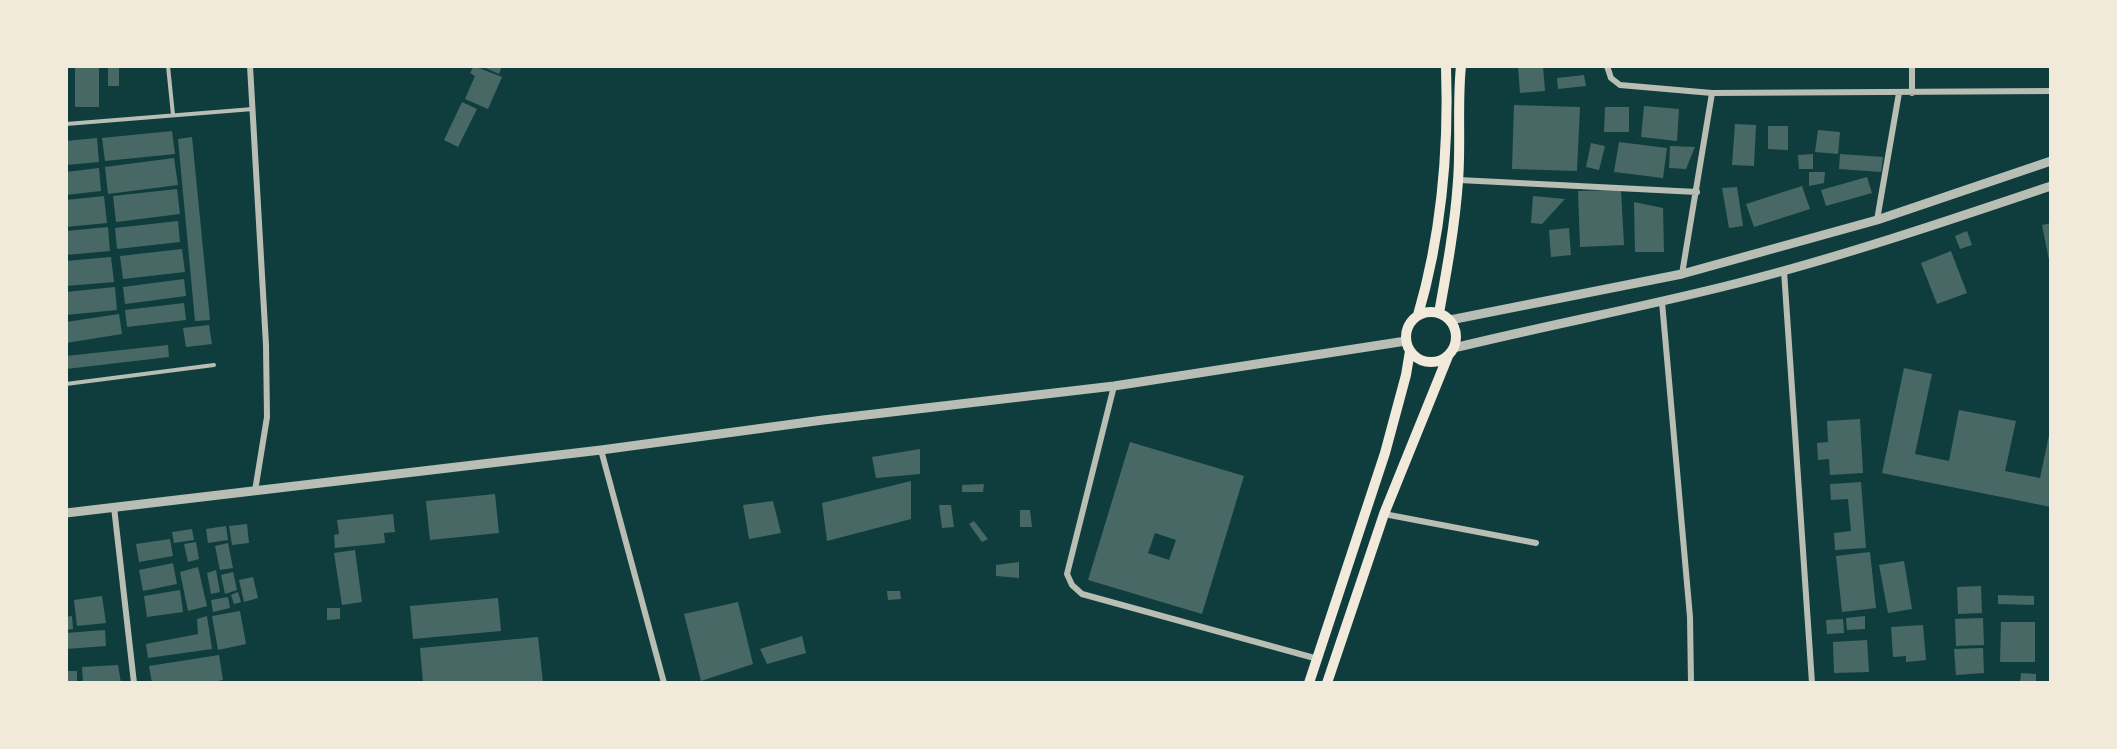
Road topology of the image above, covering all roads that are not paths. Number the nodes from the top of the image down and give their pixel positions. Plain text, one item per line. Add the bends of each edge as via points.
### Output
1 (168, 66) edge
2 (250, 66) edge
3 (1446, 66) edge
4 (1461, 66) edge
5 (1607, 66) edge
6 (1912, 66) edge
7 (2051, 91) edge
8 (1712, 93) junction
9 (1899, 93) junction
10 (1912, 93) junction
11 (254, 109) junction
12 (173, 115) junction
13 (66, 124) edge
14 (2051, 161) edge
15 (1459, 180) junction
16 (2051, 186) edge
17 (1697, 192) junction
18 (1877, 220) junction
19 (1784, 271) junction
20 (1682, 274) junction
21 (1662, 302) junction
22 (1439, 313) junction
23 (1418, 315) junction
24 (1450, 320) junction
25 (1408, 346) junction
26 (1451, 352) junction
27 (214, 365) dead end
28 (66, 384) edge
29 (1114, 386) junction
30 (601, 450) junction
31 (255, 491) junction
32 (114, 507) junction
33 (66, 513) edge
34 (1384, 514) junction
35 (1536, 543) dead end
36 (1318, 659) junction
37 (134, 683) edge
38 (664, 683) edge
39 (1309, 683) edge
40 (1327, 683) edge
41 (1691, 683) edge
42 (1812, 683) edge

1 - 12 lane
2 - 11 street
3 - 23 main road via 1445,173 1438,231
4 - 15 main road
5 - 8 street via 1611,78 1620,85
6 - 10 street
7 - 10 street
8 - 9 street
8 - 17 street
9 - 10 street
9 - 18 street
11 - 12 lane
11 - 31 street via 267,417
12 - 13 lane
14 - 18 street
15 - 17 street
15 - 22 main road
16 - 19 street via 1884,243
17 - 20 street
18 - 20 street
19 - 21 street
19 - 42 street
20 - 24 street
21 - 26 street via 1539,327
21 - 41 street via 1690,616
22 - 23 main road
22 - 24 main road
23 - 25 main road via 1406,330
24 - 26 main road via 1456,339
25 - 26 main road via 1424,361 1432,362
25 - 29 street
25 - 36 main road via 1406,375 1385,453
26 - 34 main road
27 - 28 lane
29 - 30 street
29 - 36 street via 1067,574 1072,585 1082,594
30 - 31 street
30 - 38 street
31 - 32 street
32 - 33 street
32 - 37 street
34 - 35 street
34 - 40 main road
36 - 39 main road

